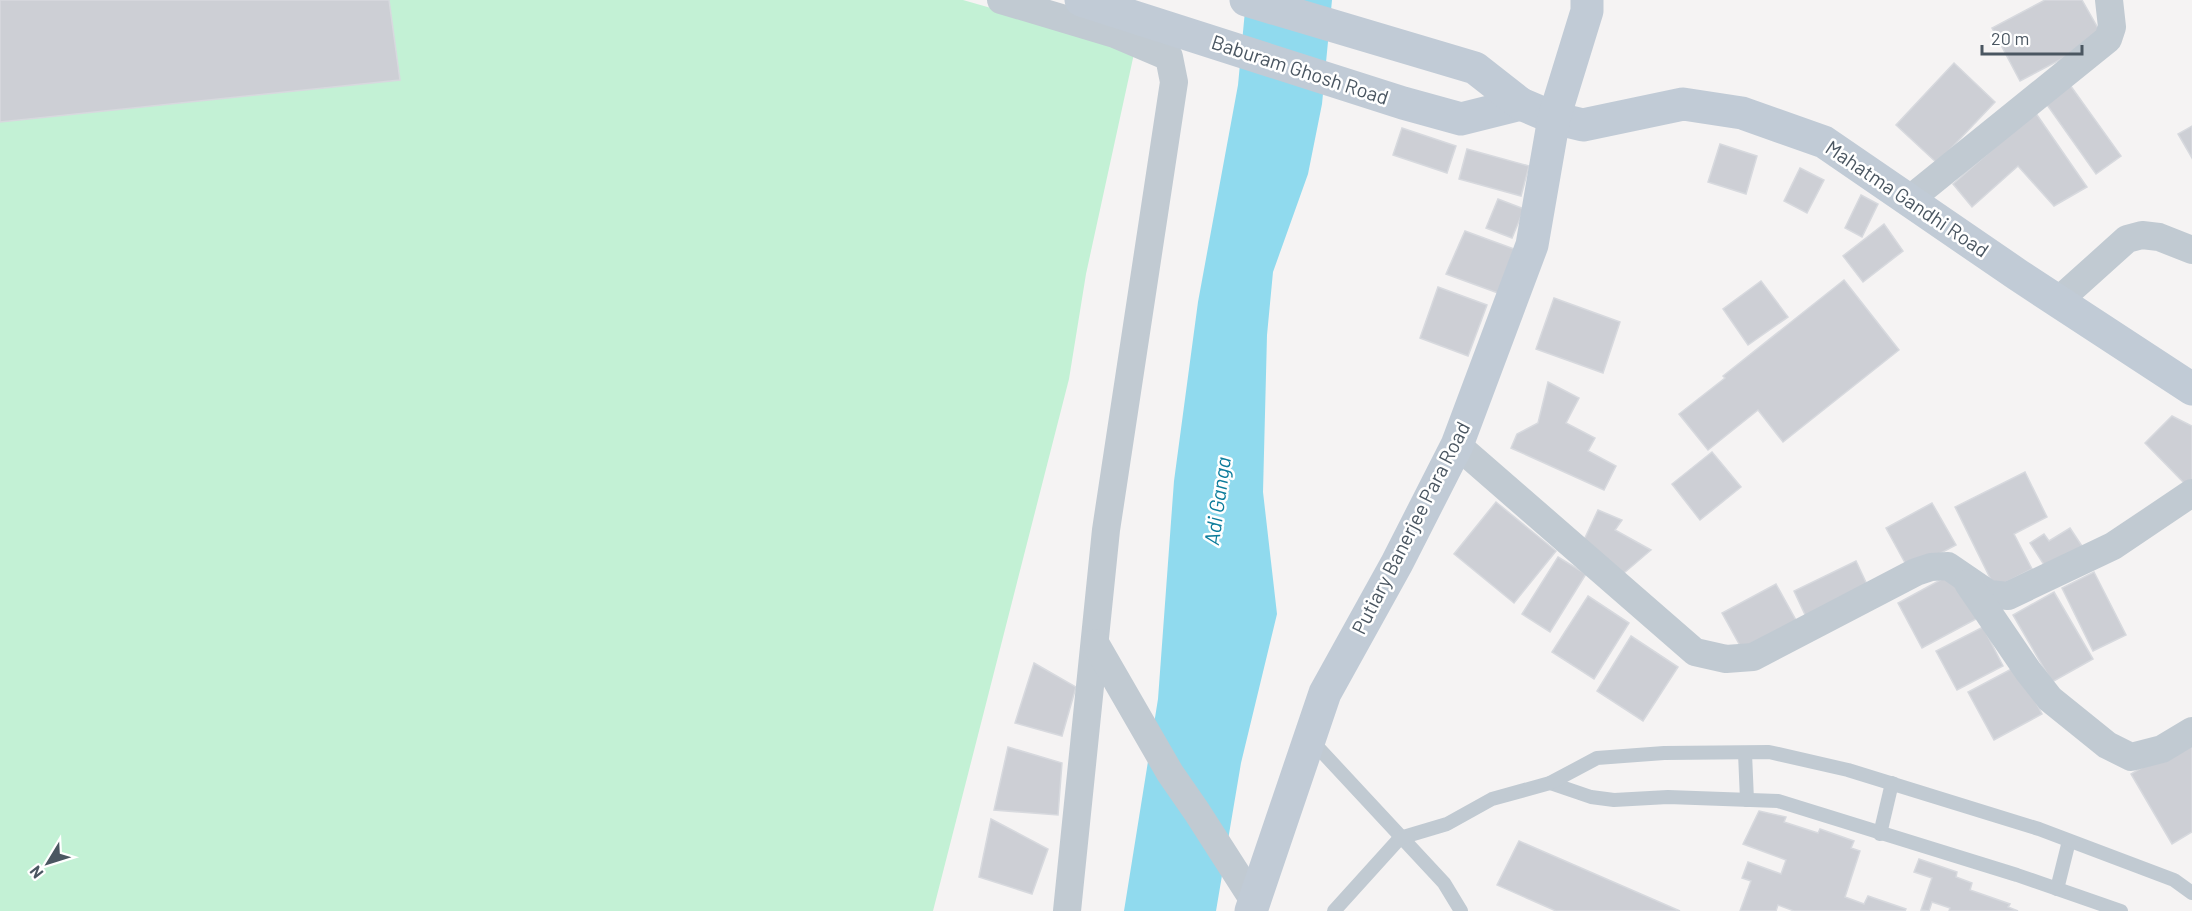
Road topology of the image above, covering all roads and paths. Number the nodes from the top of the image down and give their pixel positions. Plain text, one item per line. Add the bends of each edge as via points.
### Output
1 (1001, 0) edge
2 (1081, 0) edge
3 (1246, 0) edge
4 (1587, 0) edge
5 (2109, 0) edge
6 (1521, 104) junction
7 (1554, 118) junction
8 (1909, 200) junction
9 (2192, 250) edge
10 (2058, 301) junction
11 (2192, 389) edge
12 (1457, 445) junction
13 (2192, 493) edge
14 (1962, 575) junction
15 (1095, 643) junction
16 (2192, 731) edge
17 (1309, 739) junction
18 (1745, 753) junction
19 (1550, 783) junction
20 (1892, 783) junction
21 (1747, 800) junction
22 (1880, 834) junction
23 (1400, 838) junction
24 (2069, 841) junction
25 (2057, 889) junction
26 (2192, 893) edge
27 (1252, 906) edge
28 (1067, 911) edge
29 (1334, 911) edge
30 (1461, 911) edge
31 (2121, 911) edge

1 - 15 street via 1114,34 1169,57 1174,82 1106,530
2 - 6 main road, Baburam Ghosh Road via 1461,119
3 - 6 main road via 1475,68
4 - 7 main road, Putiary Banerjee Para Road
5 - 8 street via 2112,27 2108,39
6 - 7 main road
7 - 8 main road, Mahatma Gandhi Road via 1583,125 1683,105 1742,113 1824,142
7 - 12 main road, Putiary Banerjee Para Road via 1532,245
8 - 10 main road, Mahatma Gandhi Road
9 - 10 street via 2159,237 2142,235 2127,239
10 - 11 main road, Mahatma Gandhi Road
12 - 14 street via 1695,652 1726,659 1753,657 1916,572 1947,566
12 - 17 main road, Putiary Banerjee Para Road via 1398,563 1324,693
13 - 14 street via 2113,546 2008,596 1989,594
14 - 16 street via 2050,699 2107,745 2131,758 2162,749
15 - 27 street
15 - 28 street
17 - 23 lane
17 - 27 main road, Putiary Banerjee Para Road
18 - 19 lane via 1597,758
18 - 20 lane via 1769,752
18 - 21 lane
19 - 21 lane via 1591,797 1614,800
19 - 23 lane via 1492,800 1447,824
20 - 22 lane
20 - 24 lane
21 - 22 lane via 1778,801
22 - 25 lane
23 - 29 lane
23 - 30 lane via 1444,883
24 - 25 lane
24 - 26 lane via 2174,880
25 - 31 lane

